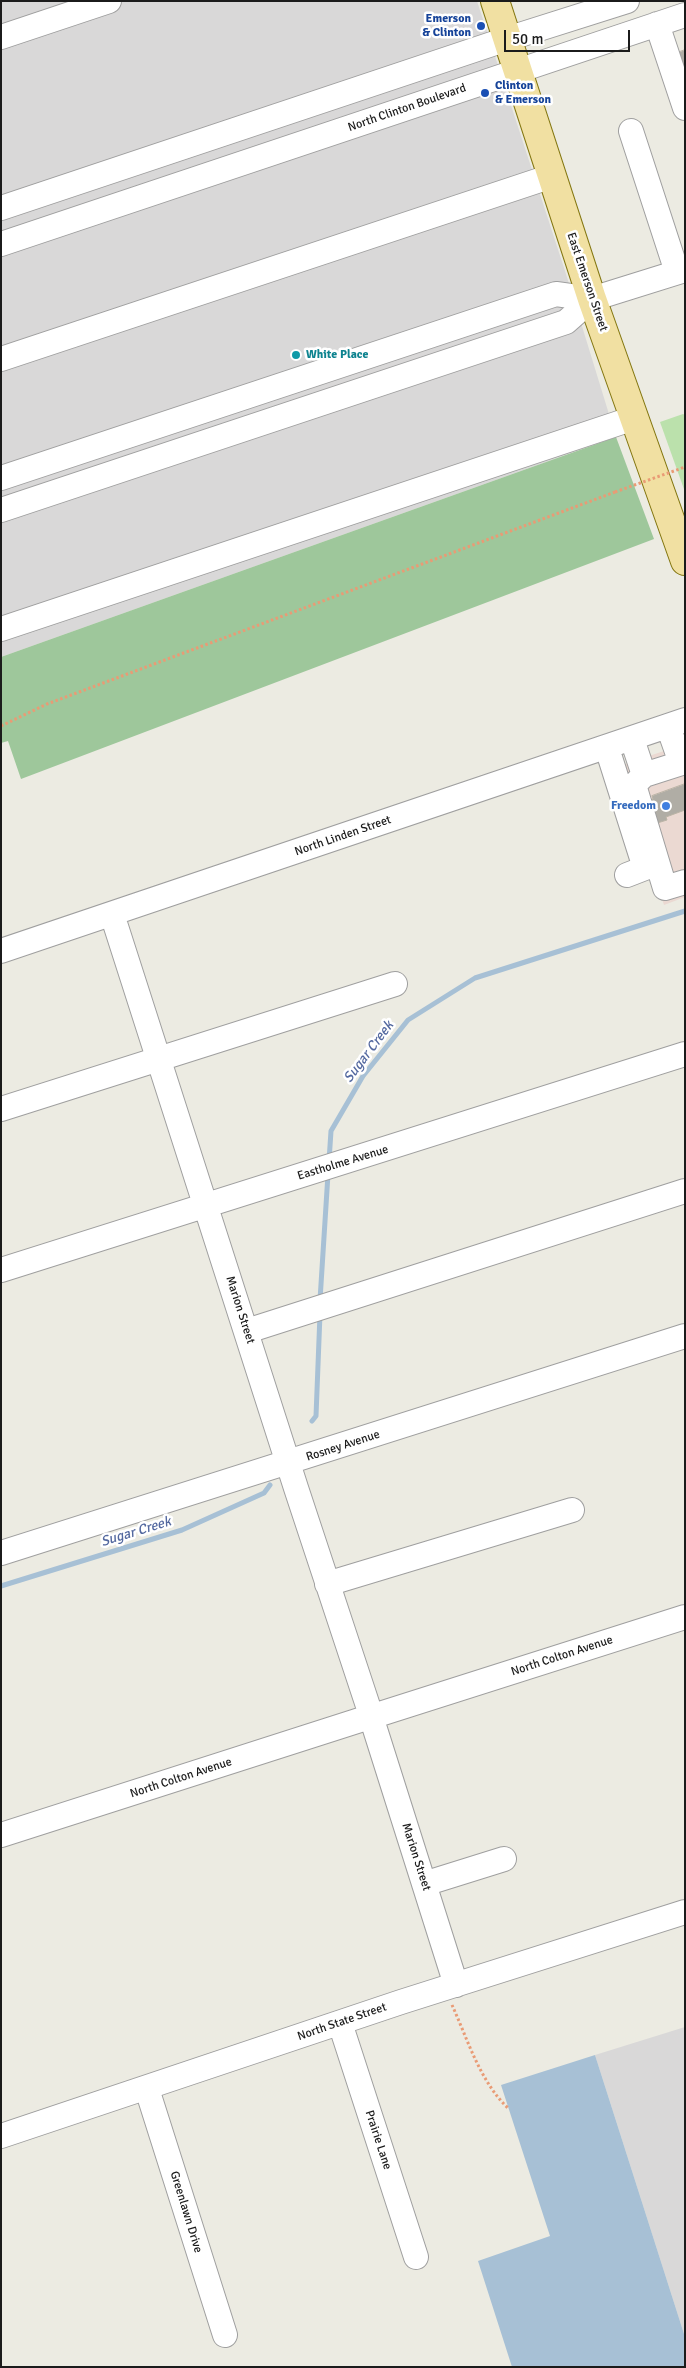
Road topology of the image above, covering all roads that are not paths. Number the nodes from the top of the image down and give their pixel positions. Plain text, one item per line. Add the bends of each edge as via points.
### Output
1 (110, 1) edge
2 (495, 1) edge
3 (627, 1) edge
4 (685, 14) edge
5 (658, 24) junction
6 (1, 37) edge
7 (508, 39) junction
8 (518, 70) junction
9 (685, 108) edge
10 (631, 131) dead end
11 (234, 132) junction
12 (244, 163) junction
13 (552, 176) junction
14 (1, 208) edge
15 (1, 244) edge
16 (681, 271) edge
17 (592, 299) junction
18 (1, 359) edge
19 (254, 395) junction
20 (634, 418) junction
21 (180, 419) junction
22 (263, 422) junction
23 (189, 447) junction
24 (1, 478) edge
25 (1, 510) edge
26 (685, 560) edge
27 (1, 629) edge
28 (676, 723) edge
29 (632, 739) junction
30 (607, 748) junction
31 (683, 763) edge
32 (644, 775) junction
33 (627, 875) dead end
34 (685, 882) edge
35 (112, 914) junction
36 (1, 951) edge
37 (395, 984) dead end
38 (685, 1054) edge
39 (160, 1060) junction
40 (1, 1110) edge
41 (685, 1191) edge
42 (207, 1205) junction
43 (1, 1270) edge
44 (247, 1331) junction
45 (685, 1336) edge
46 (289, 1463) junction
47 (572, 1510) dead end
48 (1, 1553) edge
49 (327, 1584) junction
50 (685, 1617) edge
51 (372, 1717) junction
52 (1, 1835) edge
53 (504, 1858) dead end
54 (424, 1884) junction
55 (685, 1912) edge
56 (451, 1986) junction
57 (340, 2023) junction
58 (148, 2089) junction
59 (1, 2136) edge
60 (416, 2257) dead end
61 (225, 2335) dead end

1 - 6 street
2 - 7 main road, East Emerson Street
3 - 7 street
4 - 5 street, North Clinton Boulevard
5 - 8 street, North Clinton Boulevard
5 - 9 street
7 - 8 main road, East Emerson Street
7 - 11 street
8 - 12 street, North Clinton Boulevard
8 - 13 main road, East Emerson Street
10 - 16 street
11 - 12 street
11 - 14 street
12 - 15 street, North Clinton Boulevard
13 - 17 main road, East Emerson Street
13 - 18 street
16 - 17 street
17 - 19 street via 556,294
17 - 20 main road, East Emerson Street
17 - 22 street via 566,322
19 - 21 street
19 - 22 street
20 - 26 main road, East Emerson Street
20 - 27 street
21 - 23 street
21 - 24 street
22 - 23 street
23 - 25 street
28 - 29 street, North Linden Street
28 - 31 street
29 - 30 street, North Linden Street
29 - 32 street
30 - 33 street via 644,868
30 - 35 street, North Linden Street
31 - 32 street
32 - 34 street via 634,785 665,888
35 - 36 street, North Linden Street
35 - 39 street, Marion Street
37 - 39 street
38 - 42 street, Eastholme Avenue
39 - 40 street
39 - 42 street, Marion Street
41 - 44 street
42 - 43 street, Eastholme Avenue
42 - 44 street, Marion Street
44 - 46 street, Marion Street
45 - 46 street, Rosney Avenue
46 - 48 street, Rosney Avenue
46 - 49 street, Marion Street
47 - 49 street
49 - 51 street, Marion Street
50 - 51 street, North Colton Avenue
51 - 52 street, North Colton Avenue
51 - 54 street, Marion Street
53 - 54 street
54 - 56 street, Marion Street
55 - 56 street, North State Street
56 - 57 street, North State Street
57 - 58 street, North State Street
57 - 60 street, Prairie Lane
58 - 59 street, North State Street
58 - 61 street, Greenlawn Drive

